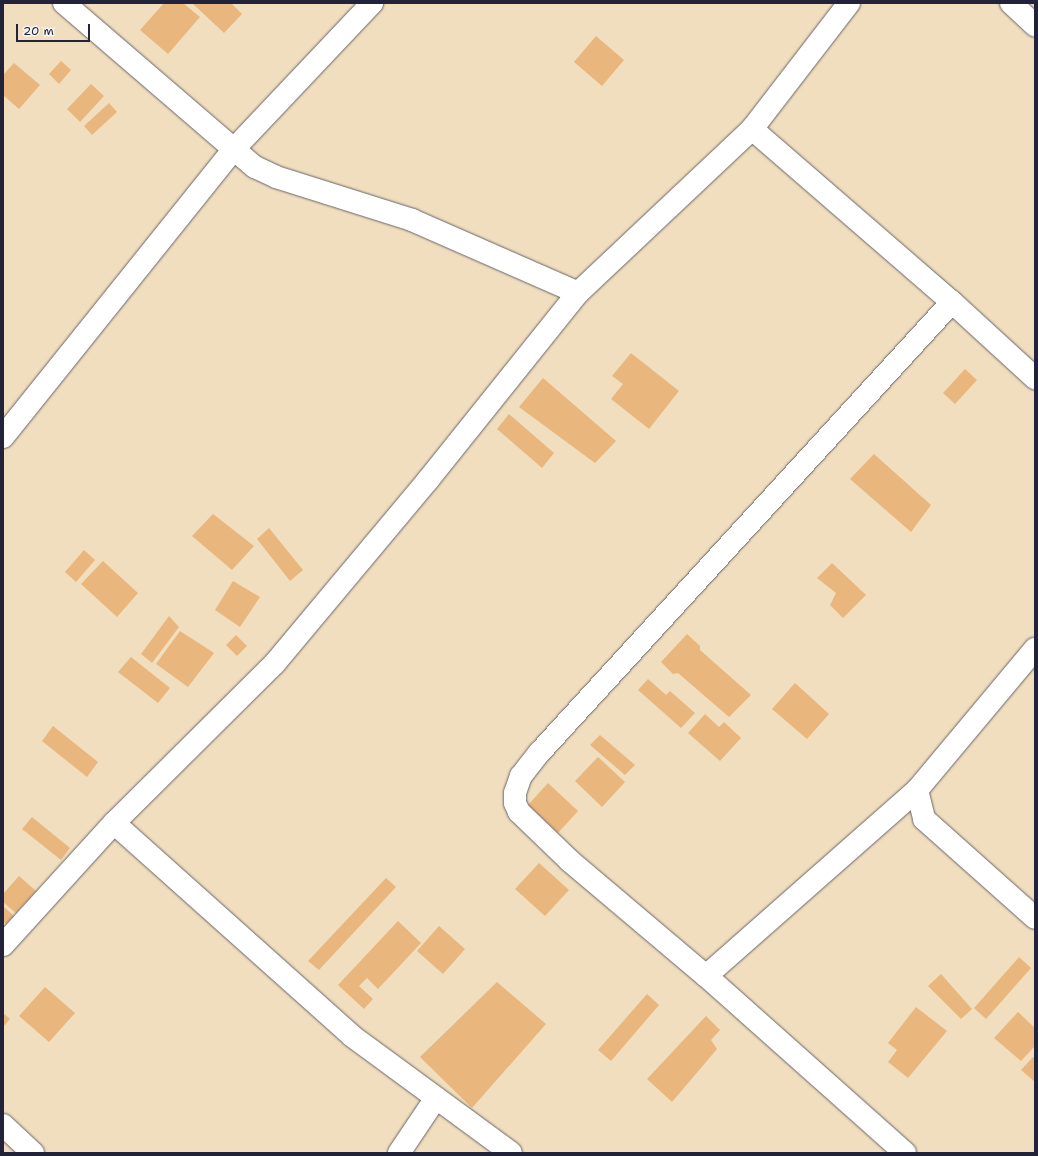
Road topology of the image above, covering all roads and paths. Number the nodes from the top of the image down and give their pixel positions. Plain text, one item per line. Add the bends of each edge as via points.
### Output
1 (64, 3) edge
2 (372, 3) edge
3 (849, 3) edge
4 (1011, 3) edge
5 (1035, 25) edge
6 (752, 129) junction
7 (234, 149) junction
8 (578, 293) junction
9 (952, 302) junction
10 (1035, 378) edge
11 (3, 437) edge
12 (1035, 649) edge
13 (917, 790) junction
14 (114, 823) junction
15 (1035, 918) edge
16 (3, 945) edge
17 (706, 976) junction
18 (436, 1098) junction
19 (3, 1125) edge
20 (21, 1149) edge
21 (399, 1153) edge
22 (511, 1153) edge
23 (905, 1153) edge

1 - 7 street
2 - 7 street
3 - 6 street
4 - 5 street
6 - 8 street
6 - 9 street
7 - 8 street via 255,167 276,177 412,220
7 - 11 street
8 - 14 street via 428,480 275,663
9 - 10 street
9 - 17 street via 521,776 515,793 515,803 519,812 570,861
12 - 13 street
13 - 15 street via 924,819
13 - 17 street
14 - 16 street
14 - 18 street via 352,1036
17 - 23 street
18 - 21 street
18 - 22 street
19 - 20 street

